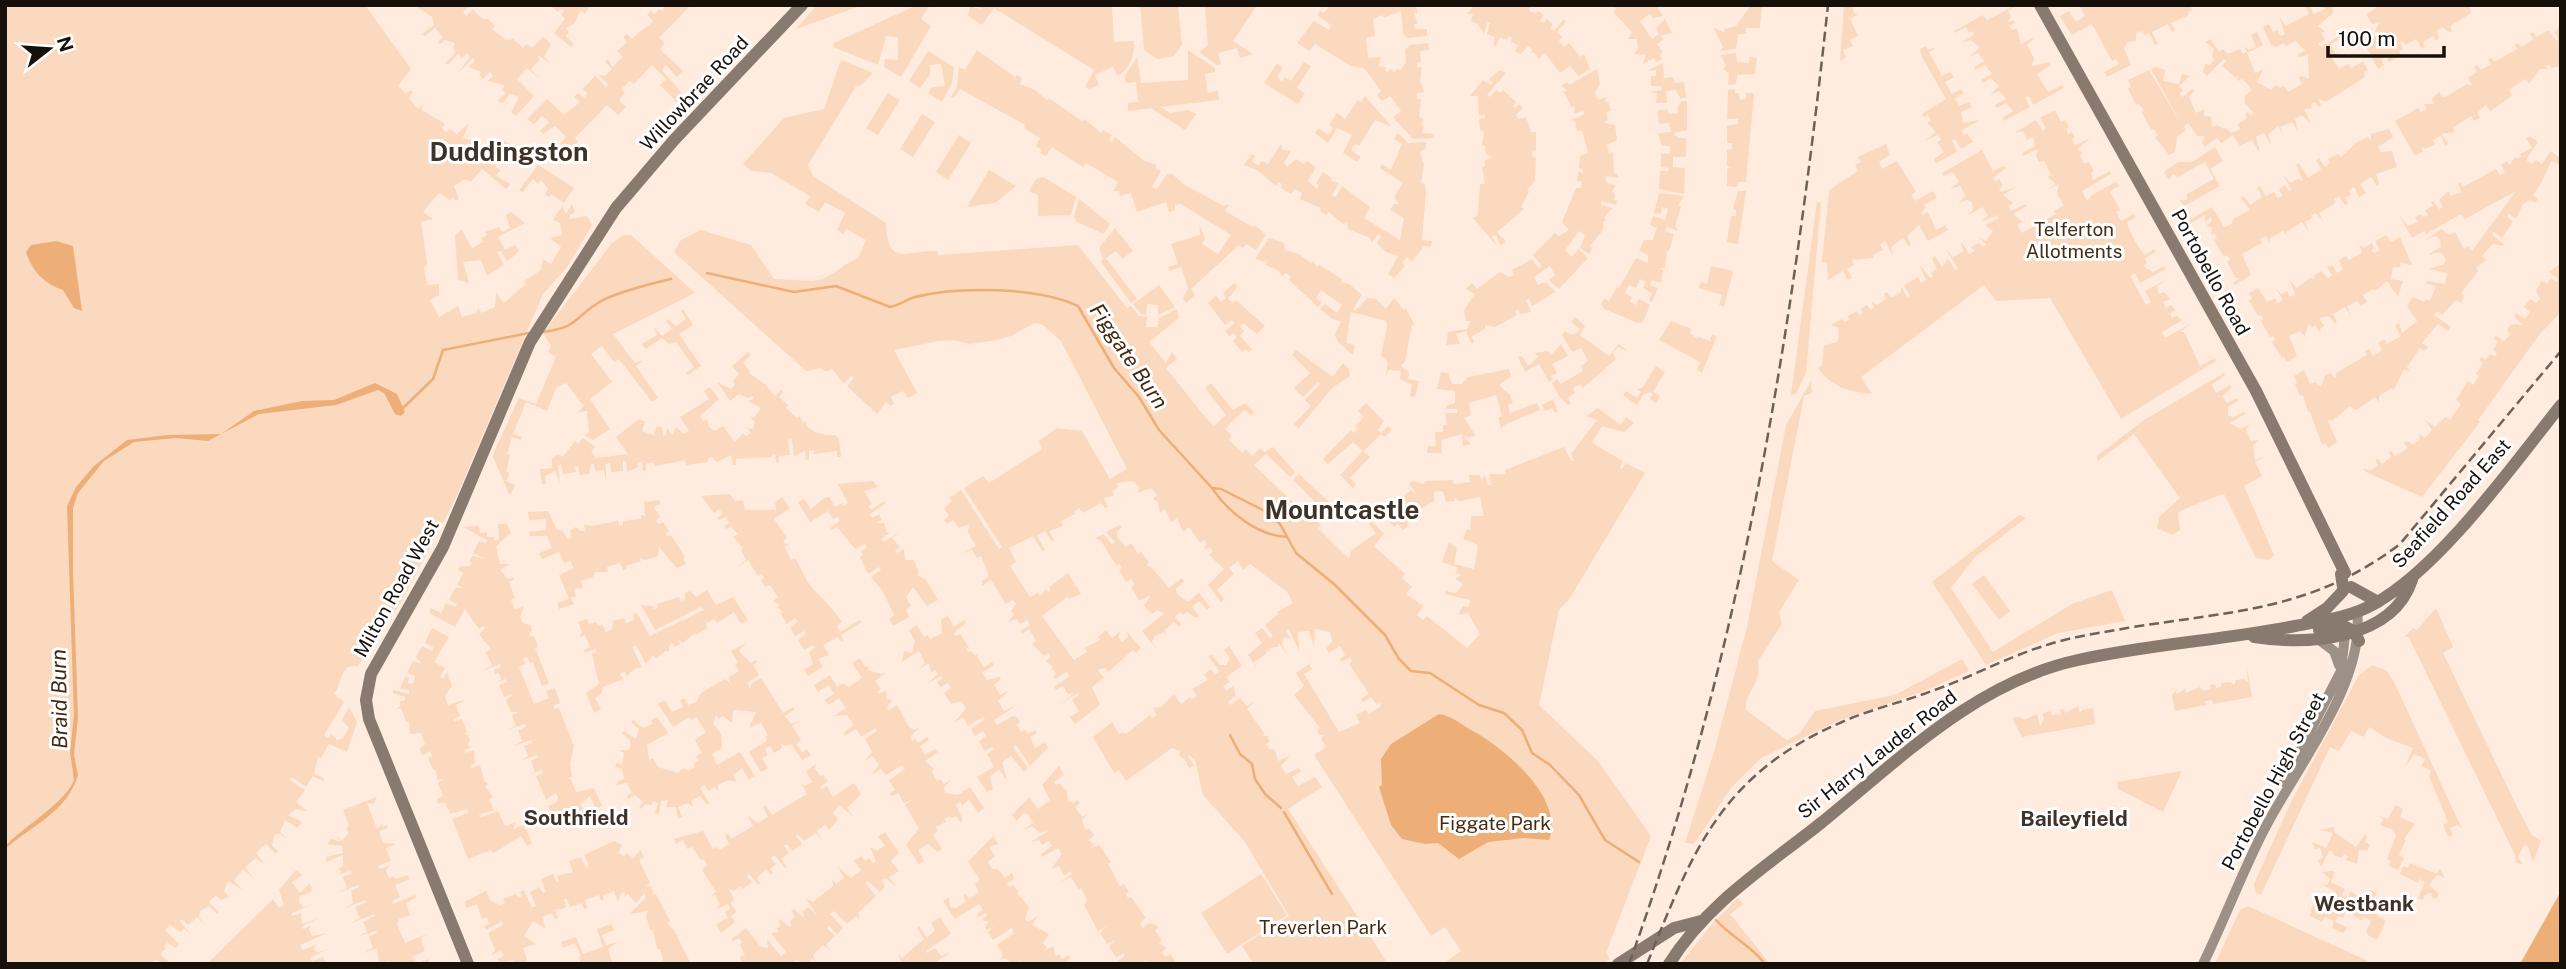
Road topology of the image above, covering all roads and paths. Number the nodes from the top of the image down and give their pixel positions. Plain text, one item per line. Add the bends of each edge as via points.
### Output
1 (802, 5) edge
2 (2040, 5) edge
3 (616, 208) joint
4 (2561, 405) edge
5 (2344, 580) junction
6 (2412, 580) junction
7 (2378, 602) junction
8 (2375, 624) junction
9 (2301, 625) junction
10 (2353, 625) junction
11 (2245, 636) junction
12 (2318, 639) junction
13 (2340, 671) junction
14 (2266, 827) junction
15 (1702, 921) junction
16 (468, 964) edge
17 (1618, 964) edge
18 (1669, 964) edge
19 (2203, 964) edge

1 - 3 main road, Willowbrae Road
2 - 5 main road, Portobello Road via 2256,391
3 - 16 main road, Milton Road West via 535,333 443,547 374,667 367,691 374,734
4 - 6 main road, Seafield Road East
5 - 7 main road
5 - 9 main road via 2327,608
5 - 10 main road, Portobello Road
6 - 7 main road, Seafield Road East
6 - 8 main road via 2404,598
6 - 10 main road via 2384,608
7 - 10 main road, Seafield Road East
8 - 10 main road
8 - 10 main road
9 - 10 main road, Sir Harry Lauder Road
9 - 11 main road, Sir Harry Lauder Road
10 - 11 main road
10 - 12 main road
10 - 13 main road
10 - 14 main road, Portobello High Street via 2338,697
11 - 12 main road
11 - 15 main road, Sir Harry Lauder Road via 2101,655 2009,683 1910,749
12 - 13 main road via 2337,654
13 - 14 main road
14 - 19 main road, Portobello High Street
15 - 17 main road via 1674,928
15 - 18 main road, Sir Harry Lauder Road

